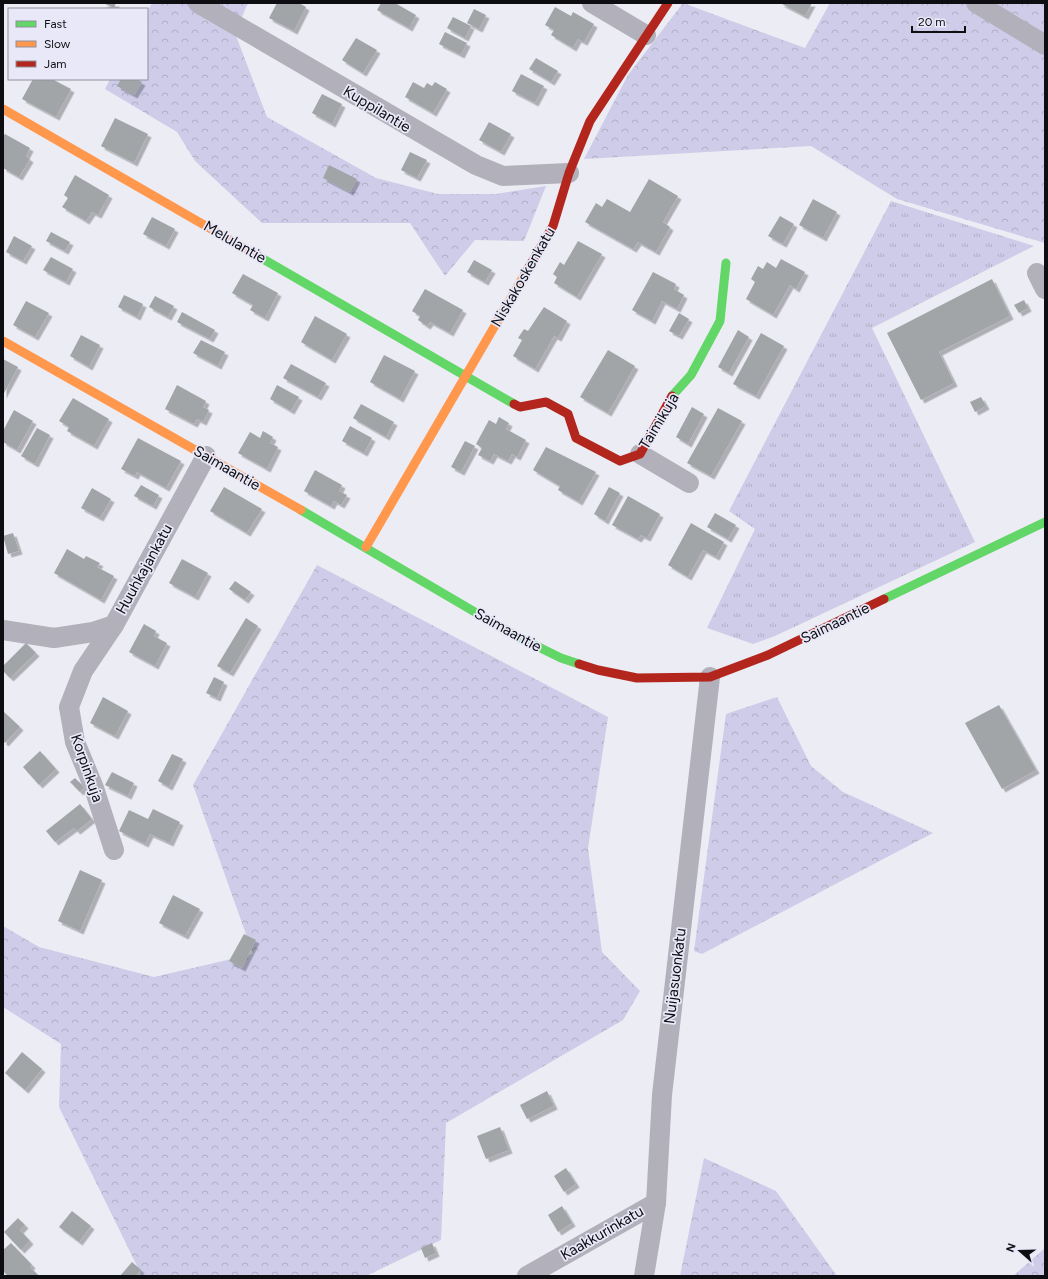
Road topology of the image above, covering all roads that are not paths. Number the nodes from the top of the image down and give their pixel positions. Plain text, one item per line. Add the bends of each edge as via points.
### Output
1 (198, 3) edge
2 (592, 3) edge
3 (668, 3) edge
4 (976, 3) edge
5 (646, 35) junction
6 (1045, 45) edge
7 (3, 109) edge
8 (569, 173) junction
9 (726, 263) dead end
10 (3, 341) edge
11 (466, 376) junction
12 (640, 454) junction
13 (206, 456) junction
14 (689, 483) dead end
15 (1045, 522) edge
16 (366, 547) junction
17 (114, 625) junction
18 (3, 630) edge
19 (710, 677) junction
20 (114, 850) dead end
21 (656, 1203) junction
22 (527, 1276) edge
23 (644, 1276) edge

1 - 8 street, Kuppilantie via 476,165 503,176
2 - 5 street
3 - 5 street, Niskakoskenkatu
4 - 6 street
5 - 8 street, Niskakoskenkatu via 590,121
7 - 11 street, Melulantie
8 - 11 street, Niskakoskenkatu via 553,226
9 - 12 street, Taimikuja via 720,321 691,375 671,397
10 - 13 street, Saimaantie
11 - 12 street, Taimikuja via 520,407 546,402 568,414 576,438 620,461
11 - 16 street, Niskakoskenkatu
12 - 14 street
13 - 16 street, Saimaantie
13 - 17 street, Huuhkajankatu
15 - 19 street, Saimaantie via 768,655
16 - 19 street, Saimaantie via 514,635 561,658 598,670 637,678
17 - 18 street, Huuhkajankatu via 93,632 54,638
17 - 20 street, Korpinkuja via 83,671 69,707 75,742 94,788
19 - 21 street, Nuijasuonkatu via 662,1095
21 - 22 street, Kaakkurinkatu
21 - 23 street, Nuijasuonkatu

